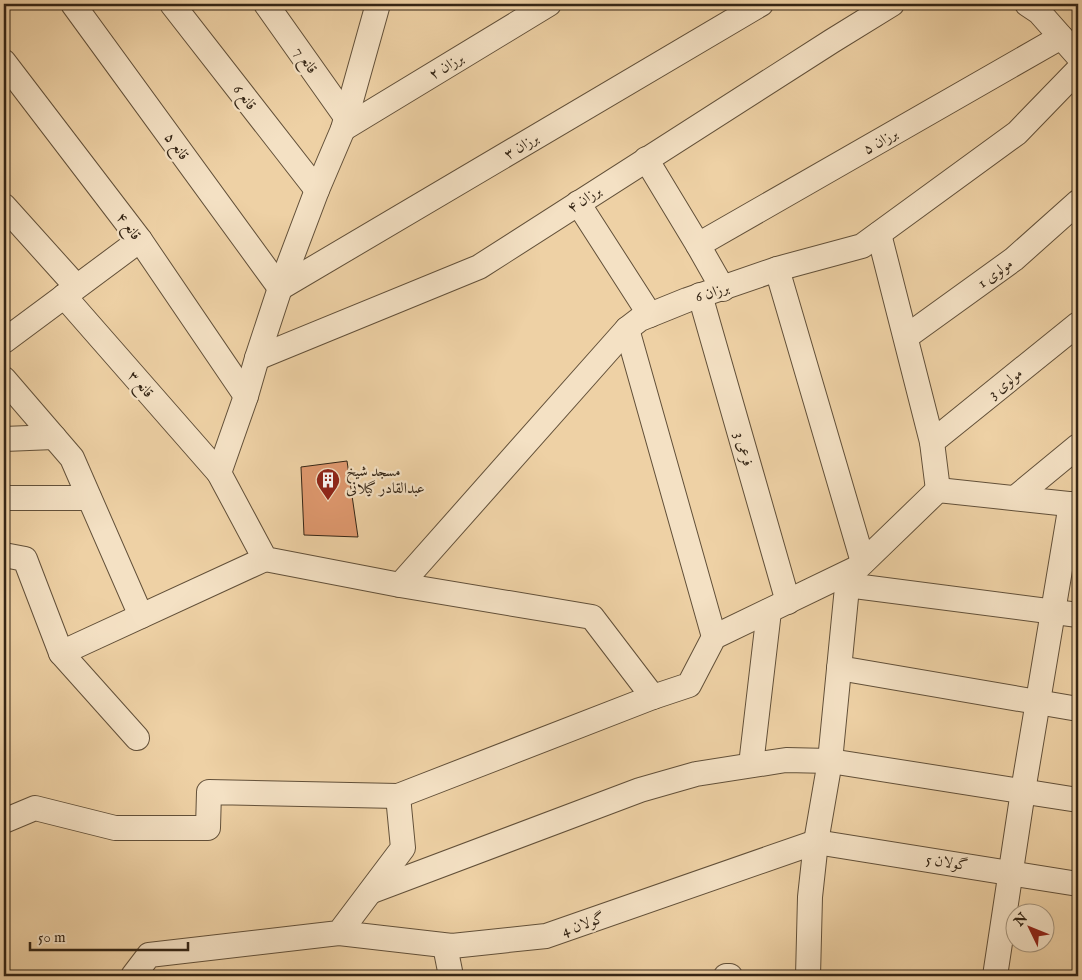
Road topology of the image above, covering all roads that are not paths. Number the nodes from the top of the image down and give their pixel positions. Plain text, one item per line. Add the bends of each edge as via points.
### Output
1 (73, 4) edge
2 (172, 4) edge
3 (266, 4) edge
4 (378, 4) edge
5 (549, 4) edge
6 (761, 4) edge
7 (892, 4) edge
8 (1028, 4) edge
9 (1061, 37) junction
10 (1078, 56) edge
11 (4, 62) edge
12 (1078, 70) edge
13 (344, 123) junction
14 (646, 159) junction
15 (317, 190) junction
16 (1078, 202) edge
17 (578, 203) junction
18 (4, 206) edge
19 (879, 234) junction
20 (140, 240) junction
21 (698, 245) junction
22 (777, 269) junction
23 (280, 288) junction
24 (723, 289) junction
25 (70, 291) junction
26 (700, 296) junction
27 (650, 315) junction
28 (1078, 324) edge
29 (627, 329) junction
30 (906, 338) junction
31 (4, 341) edge
32 (256, 358) junction
33 (4, 379) edge
34 (246, 396) junction
35 (54, 437) junction
36 (4, 439) edge
37 (932, 442) junction
38 (1078, 446) edge
39 (218, 472) junction
40 (938, 490) junction
41 (4, 498) edge
42 (89, 498) junction
43 (1015, 498) junction
44 (1075, 505) edge
45 (4, 555) edge
46 (265, 559) junction
47 (855, 572) junction
48 (400, 585) junction
49 (778, 606) junction
50 (1053, 612) junction
51 (1078, 615) edge
52 (141, 616) junction
53 (714, 637) junction
54 (61, 653) junction
55 (839, 668) junction
56 (653, 697) junction
57 (1038, 703) junction
58 (1078, 709) edge
59 (137, 738) dead end
60 (830, 760) junction
61 (751, 765) junction
62 (1023, 791) junction
63 (398, 796) junction
64 (1078, 800) edge
65 (4, 821) edge
66 (816, 842) junction
67 (1011, 872) junction
68 (1078, 884) edge
69 (372, 891) junction
70 (339, 933) junction
71 (445, 946) junction
72 (133, 976) edge
73 (451, 976) edge
74 (726, 976) edge
75 (730, 976) edge
76 (808, 976) edge
77 (995, 976) edge

1 - 23 street, قانع ۵
2 - 15 street, قانع 6
3 - 13 street, قانع 7
4 - 13 street
5 - 13 street, برزان ۲
6 - 23 street, برزان ۳
7 - 14 street, برزان ۴
8 - 9 street
9 - 10 street
9 - 21 street, برزان ۵
11 - 20 street, قانع ۴
12 - 19 street, برزان 6 via 1016,133
13 - 15 street
14 - 17 street, برزان ۴
14 - 21 street
15 - 23 street
16 - 30 street, مولوی 1 via 1014,259
17 - 27 street
17 - 32 street, برزان ۴ via 479,267
18 - 25 street, قانع ۳
19 - 22 street, برزان 6 via 862,246
19 - 30 street
20 - 25 street
20 - 34 street, قانع ۴
21 - 24 street
22 - 24 street, برزان 6
22 - 47 street
23 - 32 street
24 - 26 street, برزان 6
25 - 31 street
25 - 39 street, قانع ۳
26 - 27 street, برزان 6
26 - 49 street, فرعی 3
27 - 29 street, برزان 6
28 - 37 street, مولوی 3
29 - 48 street, برزان 6
29 - 53 street
30 - 37 street
32 - 34 street
33 - 35 street
34 - 39 street
35 - 36 street
35 - 42 street via 72,458
37 - 40 street
38 - 43 street
39 - 46 street, قانع ۳
40 - 43 street
40 - 47 street
41 - 42 street
42 - 52 street
43 - 44 street
44 - 50 street
45 - 54 street via 25,559
46 - 48 street
46 - 52 street
47 - 49 street
47 - 50 street
47 - 55 street
48 - 56 street via 592,617
49 - 53 street
49 - 61 street
50 - 51 street
50 - 57 street
52 - 54 street
53 - 56 street via 689,685
54 - 59 street
55 - 57 street
55 - 60 street
56 - 63 street
57 - 58 street
57 - 62 street
60 - 61 street via 786,760
60 - 62 street
60 - 66 street
61 - 69 street via 696,774 640,790
62 - 64 street
62 - 67 street
63 - 65 street via 208,792 208,828 115,828 35,808
63 - 69 street via 403,848
66 - 67 street, گولان 5
66 - 71 street, گولان 4 via 546,936
66 - 76 street via 810,897
67 - 68 street, گولان 5
67 - 77 street
69 - 70 street
70 - 71 street, گولان 4
70 - 72 street, گولان 4 via 149,955
71 - 73 street
74 - 75 street

